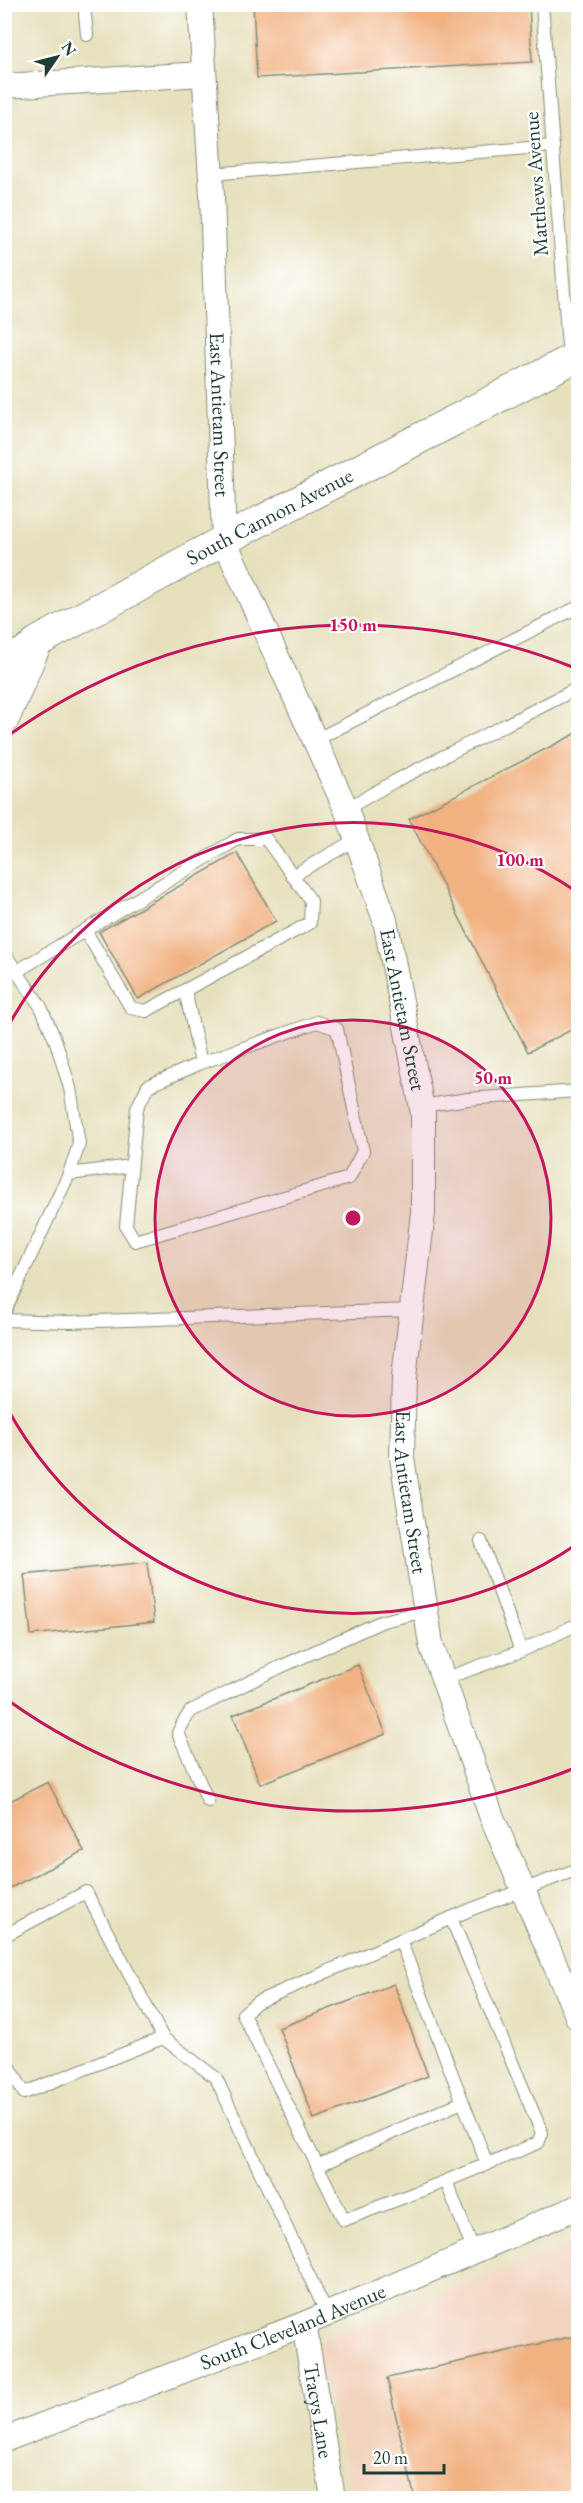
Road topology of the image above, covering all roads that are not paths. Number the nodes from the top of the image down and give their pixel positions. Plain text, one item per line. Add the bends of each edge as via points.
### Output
1 (84, 4) edge
2 (200, 4) edge
3 (542, 4) edge
4 (87, 35) dead end
5 (203, 74) junction
6 (4, 86) edge
7 (553, 146) junction
8 (211, 174) junction
9 (574, 358) edge
10 (224, 540) junction
11 (579, 607) edge
12 (37, 642) junction
13 (4, 660) edge
14 (579, 688) edge
15 (4, 719) edge
16 (315, 740) junction
17 (346, 809) junction
18 (357, 839) junction
19 (292, 876) junction
20 (85, 930) junction
21 (4, 953) edge
22 (16, 971) junction
23 (185, 990) junction
24 (201, 1063) junction
25 (579, 1091) edge
26 (422, 1106) junction
27 (131, 1166) junction
28 (69, 1174) junction
29 (412, 1310) junction
30 (4, 1313) edge
31 (4, 1320) edge
32 (481, 1541) dead end
33 (426, 1611) junction
34 (579, 1624) edge
35 (521, 1651) junction
36 (444, 1679) junction
37 (208, 1801) dead end
38 (579, 1869) edge
39 (523, 1891) junction
40 (451, 1918) junction
41 (4, 1936) edge
42 (400, 1940) junction
43 (577, 2011) edge
44 (163, 2038) junction
45 (4, 2056) edge
46 (462, 2102) junction
47 (487, 2164) junction
48 (317, 2166) junction
49 (446, 2181) junction
50 (579, 2207) edge
51 (474, 2252) junction
52 (327, 2314) junction
53 (304, 2324) junction
54 (4, 2440) edge
55 (333, 2499) edge

1 - 4 lane
2 - 5 street, East Antietam Street
3 - 7 lane, Matthews Avenue
5 - 6 street
5 - 8 street, East Antietam Street
7 - 8 lane
7 - 9 lane, Matthews Avenue
8 - 10 street, East Antietam Street
9 - 10 street, South Cannon Avenue
10 - 12 street, South Cannon Avenue
10 - 16 street, East Antietam Street
11 - 16 lane
12 - 13 street
12 - 15 street
14 - 17 lane via 395,780
16 - 17 street, East Antietam Street
17 - 18 street, East Antietam Street
18 - 19 lane
18 - 26 street, East Antietam Street via 385,920
19 - 20 lane via 266,839 238,839
19 - 23 lane via 311,902 310,923
20 - 22 lane
20 - 23 lane via 130,1008 146,1011
21 - 22 lane
22 - 28 lane via 41,1007 70,1088 79,1144
23 - 24 lane
24 - 27 lane via 148,1086 137,1108
24 - 27 lane via 317,1022 337,1029 363,1151 349,1178 135,1241 126,1226
25 - 26 lane
26 - 29 street, East Antietam Street via 423,1213
27 - 28 lane
28 - 30 lane
29 - 31 lane via 69,1322
29 - 33 street, East Antietam Street via 402,1458
32 - 35 lane
33 - 36 street, East Antietam Street via 431,1644
33 - 37 lane via 383,1621 192,1711 178,1733
34 - 35 lane
35 - 36 lane
36 - 39 street, East Antietam Street via 491,1815
38 - 39 lane
39 - 40 lane
39 - 43 street, East Antietam Street
40 - 42 lane
40 - 47 lane via 542,2133 538,2143
41 - 44 lane via 86,1892
42 - 46 lane
42 - 48 lane via 256,2002 243,2014
44 - 45 lane via 24,2093
44 - 52 lane via 216,2078
46 - 47 lane
46 - 48 lane
47 - 49 lane
48 - 49 lane via 344,2220
49 - 51 lane
50 - 51 street, South Cleveland Avenue
51 - 52 street, South Cleveland Avenue
52 - 53 street, South Cleveland Avenue
53 - 54 street, South Cleveland Avenue
53 - 55 street, Tracys Lane

